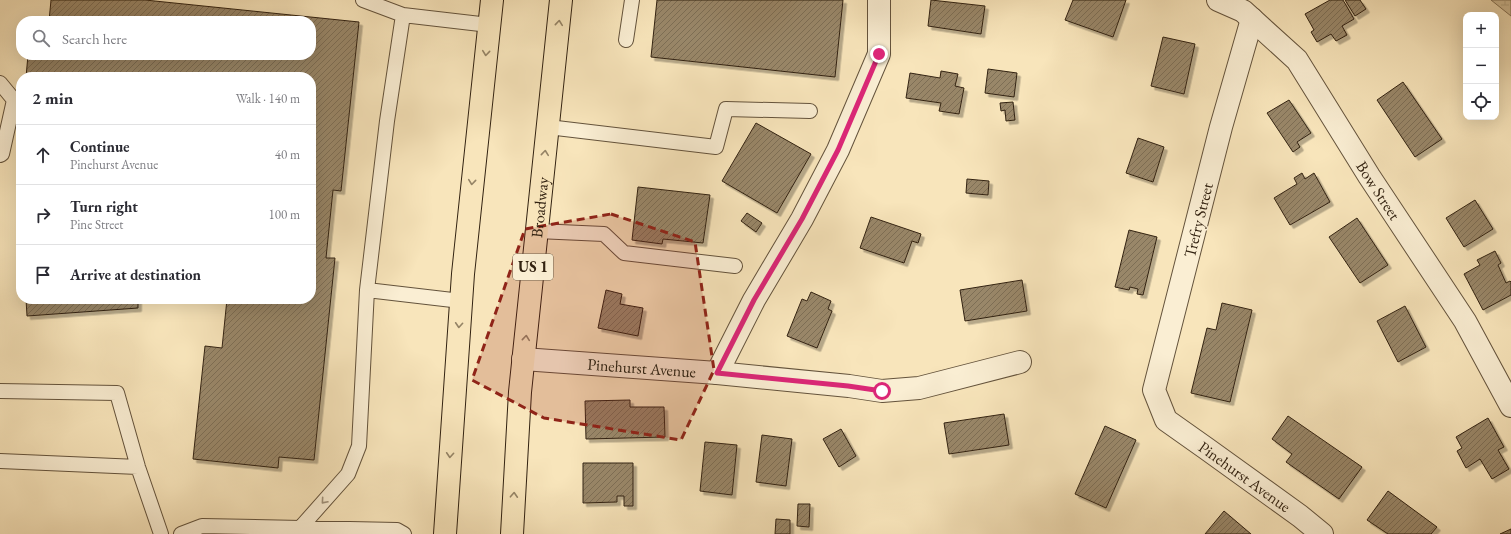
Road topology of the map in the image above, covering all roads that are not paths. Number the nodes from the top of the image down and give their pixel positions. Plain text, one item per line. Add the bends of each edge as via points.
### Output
1 (363, 0) edge
2 (492, 0) edge
3 (561, 0) edge
4 (632, 0) edge
5 (879, 0) edge
6 (1218, 0) edge
7 (403, 15) junction
8 (1252, 19) junction
9 (489, 25) junction
10 (626, 40) dead end
11 (0, 83) edge
12 (810, 112) dead end
13 (548, 127) junction
14 (0, 155) edge
15 (537, 231) junction
16 (735, 266) dead end
17 (368, 290) junction
18 (461, 301) junction
19 (524, 359) junction
20 (1020, 362) dead end
21 (717, 373) junction
22 (0, 391) edge
23 (1511, 406) edge
24 (1166, 420) joint
25 (0, 461) edge
26 (138, 467) junction
27 (301, 527) junction
28 (161, 534) edge
29 (181, 534) edge
30 (404, 534) edge
31 (445, 534) edge
32 (512, 534) edge
33 (1322, 534) edge

1 - 7 lane
2 - 9 highway
13 -> 3 highway, Broadway / US 1
4 - 10 lane
5 - 21 street via 879,54 841,143 802,219 754,300
6 - 8 street, Bow Street via 1243,11
7 - 9 lane
7 - 17 lane via 387,121
8 - 23 street, Bow Street via 1298,60 1369,176 1465,321
8 - 24 street, Trefry Street via 1221,127 1154,390
9 -> 18 highway
11 - 14 lane via 14,100
12 - 13 lane via 726,109 716,148
15 -> 13 highway, Broadway / US 1
15 - 16 lane via 604,234 624,253
19 -> 15 highway, Broadway / US 1
17 - 18 lane
17 -> 27 lane via 359,446 348,474
18 -> 31 highway
19 - 21 street, Pinehurst Avenue
32 -> 19 highway, Broadway / US 1
20 - 21 street, Pinehurst Avenue via 919,388 882,391
22 - 26 lane via 117,393
24 - 33 street, Pinehurst Avenue
25 - 26 lane
26 - 28 lane
27 - 29 lane via 202,526
27 - 30 lane via 397,530

